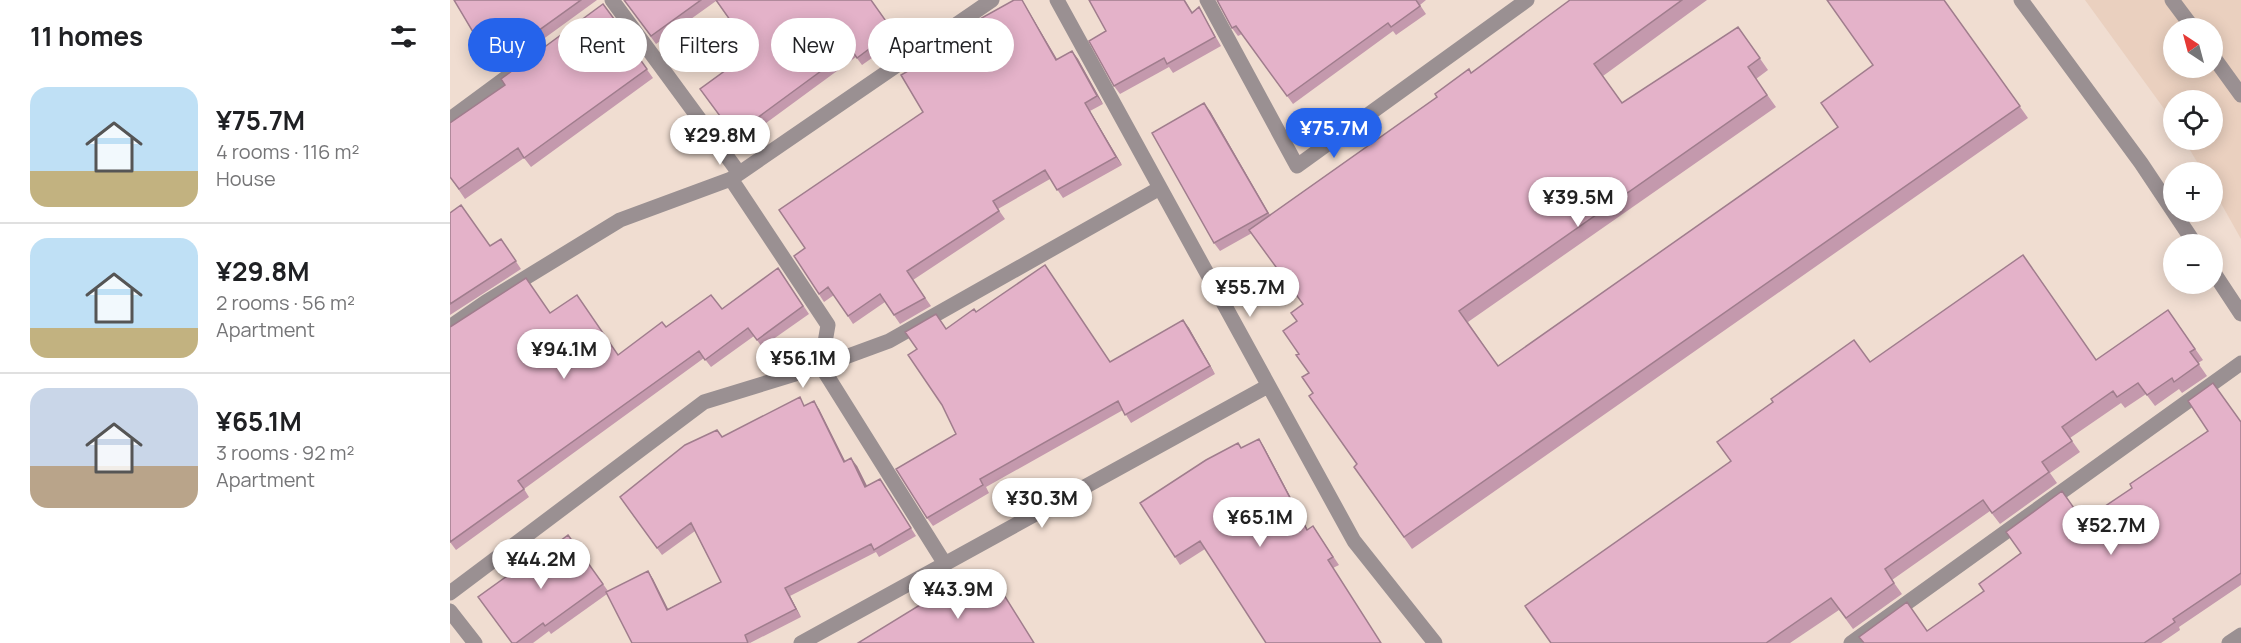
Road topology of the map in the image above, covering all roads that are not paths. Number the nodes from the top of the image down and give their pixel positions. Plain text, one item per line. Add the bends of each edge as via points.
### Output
1 (992, 0) edge
2 (1057, 0) edge
3 (1207, 0) edge
4 (1527, 0) edge
5 (2021, 0) edge
6 (2172, 0) edge
7 (609, 2) edge
8 (2186, 18) edge
9 (2223, 71) edge
10 (514, 72) edge
11 (2241, 95) edge
12 (450, 119) edge
13 (735, 176) junction
14 (1160, 188) junction
15 (2188, 234) edge
16 (2223, 287) edge
17 (2241, 314) edge
18 (450, 327) edge
19 (2241, 363) edge
20 (821, 366) junction
21 (1268, 386) junction
22 (945, 564) junction
23 (450, 593) edge
24 (450, 610) edge
25 (2241, 634) edge
26 (475, 643) edge
27 (801, 643) edge
28 (1435, 643) edge
29 (1851, 643) edge
30 (2229, 643) edge

1 - 13 street
2 - 14 street
3 - 4 street via 1297,166
5 - 15 street
6 - 8 street
7 - 13 street
9 - 11 street
10 - 12 street
13 - 18 street via 620,220
13 - 20 street via 828,325
14 - 20 street via 889,341
14 - 21 street
16 - 17 street
19 - 29 street
20 - 22 street
20 - 23 street via 704,402
21 - 22 street
21 - 28 street via 1354,541
22 - 27 street
24 - 26 street
25 - 30 street

